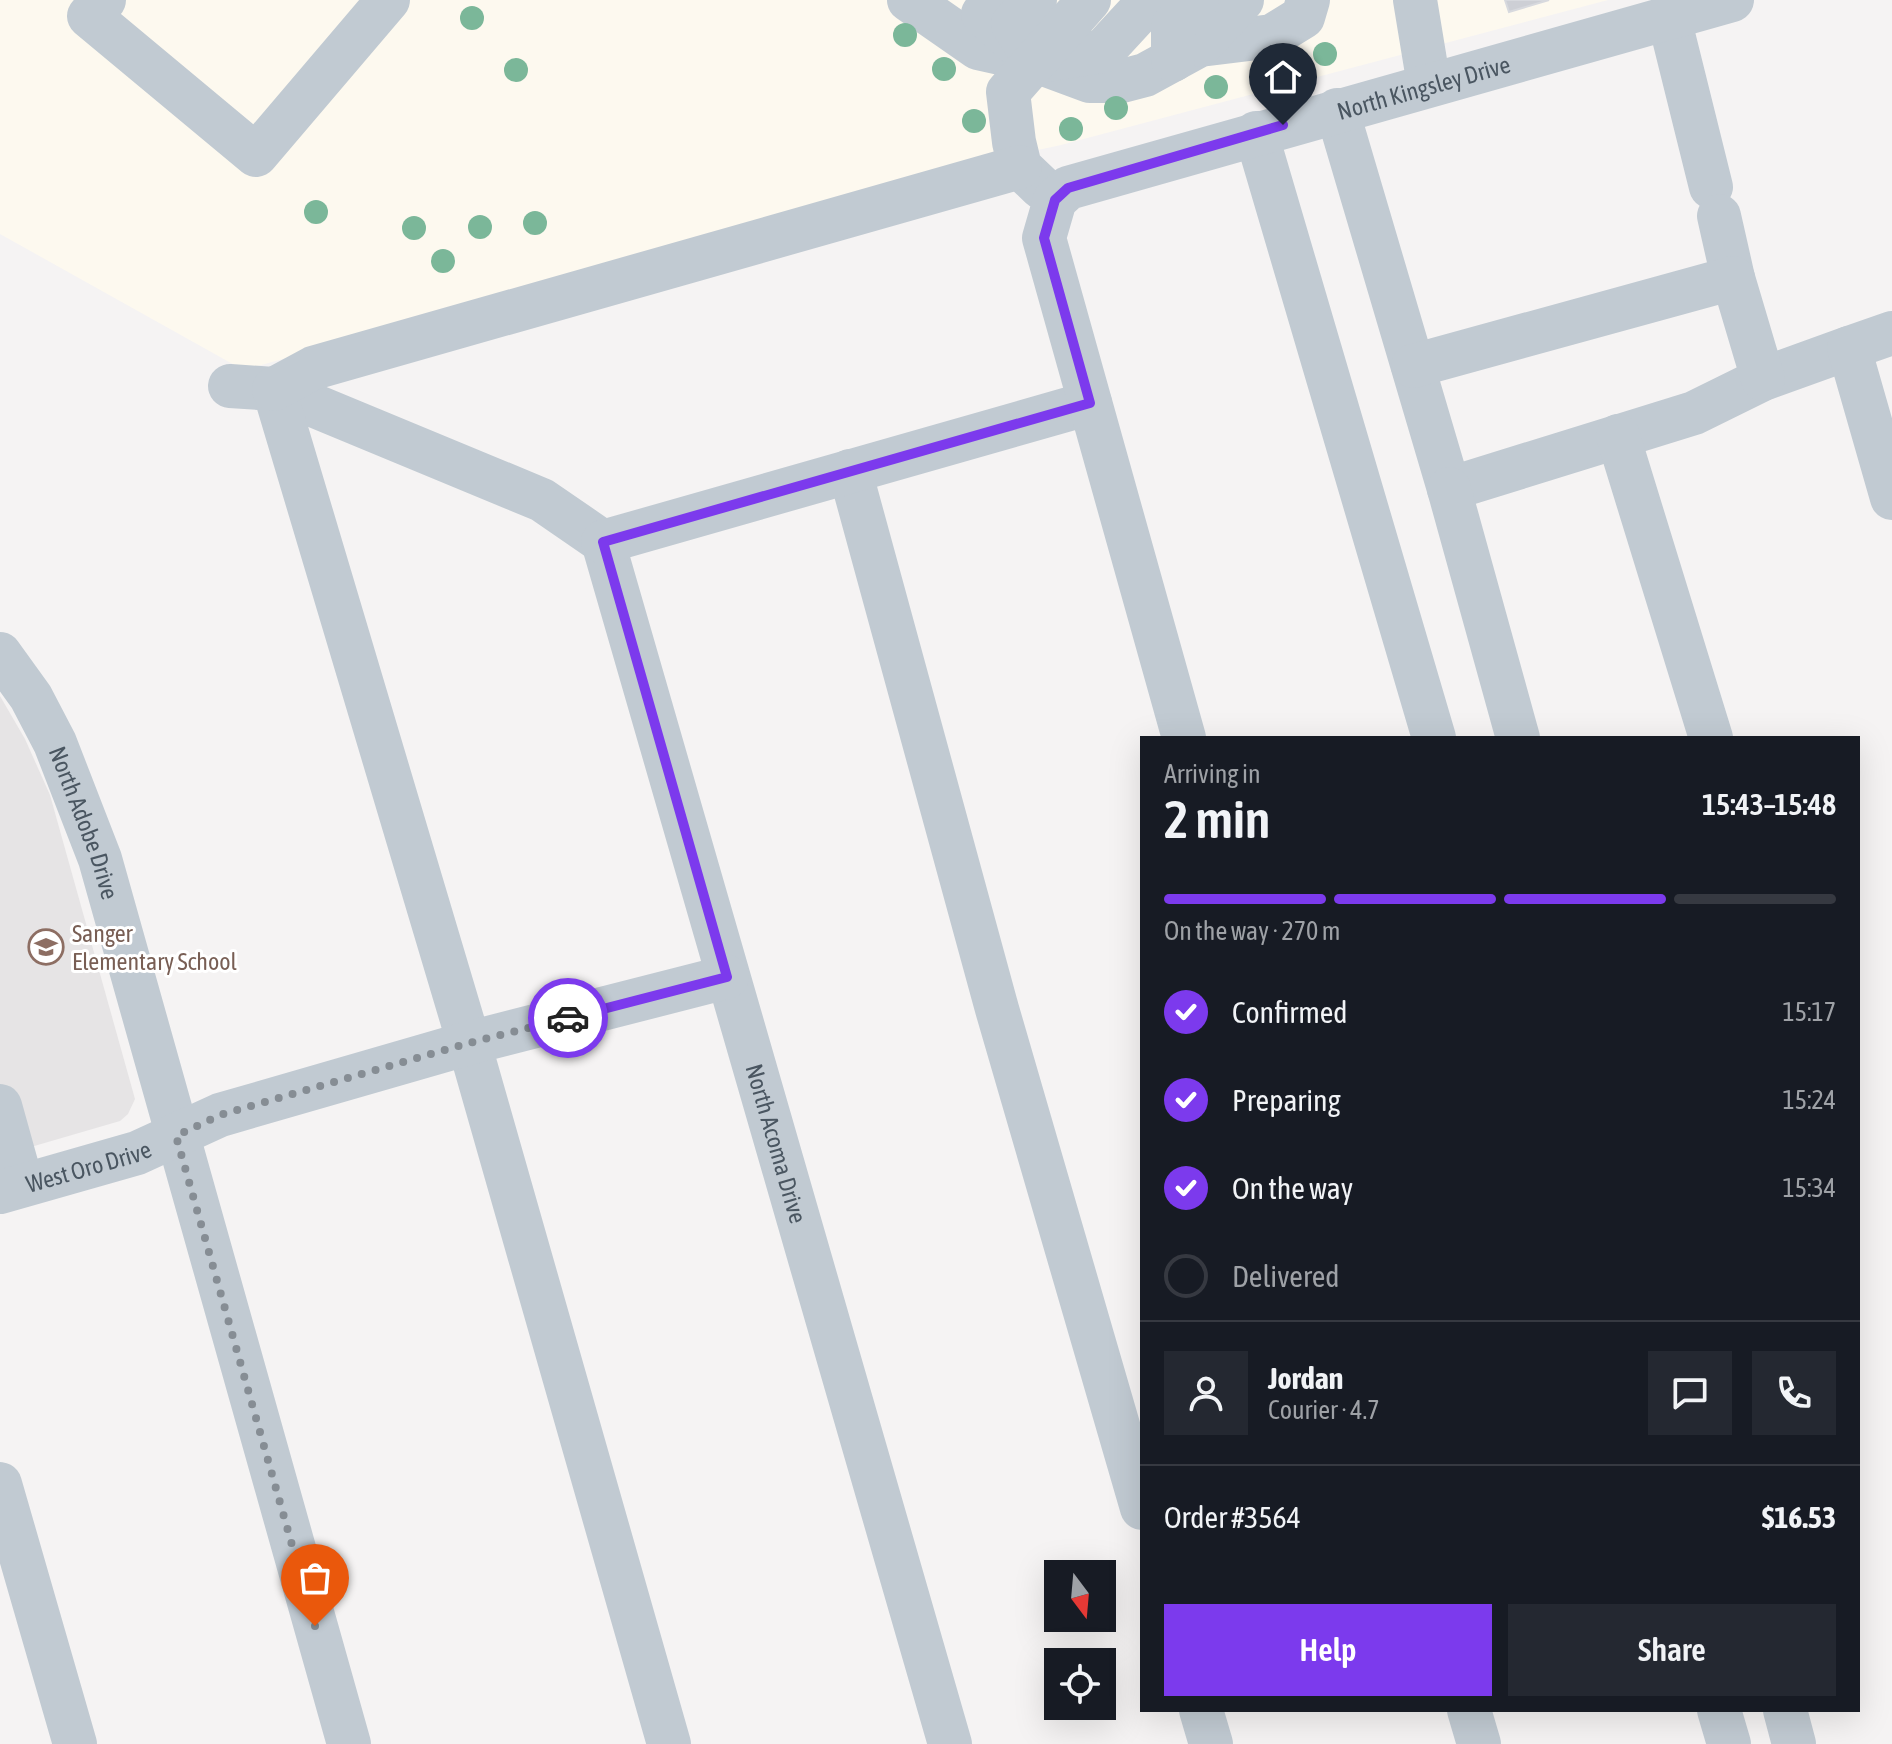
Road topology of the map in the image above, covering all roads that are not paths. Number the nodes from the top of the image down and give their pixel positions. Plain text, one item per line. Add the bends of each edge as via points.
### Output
1 (388, 0) edge
2 (909, 0) edge
3 (992, 0) edge
4 (1015, 0) edge
5 (1035, 0) edge
6 (1060, 0) edge
7 (1089, 0) edge
8 (1124, 0) edge
9 (1150, 0) edge
10 (1197, 0) edge
11 (1242, 0) edge
12 (1308, 0) edge
13 (1415, 0) edge
14 (1732, 0) edge
15 (86, 5) edge
16 (1669, 18) junction
17 (1187, 52) junction
18 (1036, 61) junction
19 (1429, 85) junction
20 (1337, 110) junction
21 (1256, 133) junction
22 (1020, 167) junction
23 (1055, 200) junction
24 (1733, 278) junction
25 (1892, 333) edge
26 (1849, 348) junction
27 (1413, 366) junction
28 (1763, 379) junction
29 (230, 386) dead end
30 (274, 389) junction
31 (1090, 403) junction
32 (1618, 436) junction
33 (850, 471) junction
34 (1449, 489) junction
35 (1892, 498) edge
36 (603, 542) junction
37 (0, 654) edge
38 (1183, 736) edge
39 (1433, 736) edge
40 (1517, 736) edge
41 (1710, 736) edge
42 (727, 977) junction
43 (469, 1043) junction
44 (0, 1106) edge
45 (176, 1136) junction
46 (11, 1188) edge
47 (0, 1484) edge
48 (1140, 1501) edge
49 (1202, 1712) edge
50 (1470, 1712) edge
51 (1720, 1712) edge
52 (1786, 1712) edge
53 (75, 1744) edge
54 (349, 1744) edge
55 (669, 1744) edge
56 (950, 1744) edge
57 (1211, 1744) edge
58 (1479, 1744) edge
59 (1729, 1744) edge
60 (1794, 1744) edge

1 - 15 street via 256,155
2 - 18 street via 978,48
3 - 18 street via 983,14
4 - 18 street via 1000,17
5 - 18 street via 1013,24
6 - 18 street via 1030,33
7 - 18 street
8 - 18 street via 1096,32
9 - 18 street via 1103,51
10 - 17 street via 1173,26
11 - 17 street
12 - 17 street via 1303,17 1272,36
13 - 19 street
14 - 16 street, North Kingsley Drive
16 - 19 street, North Kingsley Drive
16 - 24 street
17 - 18 street via 1122,81 1090,81
18 - 22 street via 1008,92
19 - 20 street, North Kingsley Drive
20 - 21 street, North Kingsley Drive
20 - 27 street
21 - 23 street, North Kingsley Drive via 1068,188
21 - 39 street
22 - 23 street
22 - 30 street via 313,368
23 - 31 street via 1044,238
24 - 27 street
24 - 28 street
25 - 26 street
26 - 28 street
26 - 35 street
27 - 34 street
28 - 32 street via 1694,413
29 - 30 street
30 - 36 street via 542,500
30 - 43 street
31 - 33 street
31 - 38 street
32 - 34 street
32 - 41 street
33 - 36 street
33 - 48 street via 997,1009
34 - 40 street
36 - 42 street, North Acoma Drive
37 - 45 street, North Adobe Drive via 55,743 100,859
42 - 43 street, West Oro Drive
42 - 56 street, North Acoma Drive
43 - 45 street, West Oro Drive via 220,1115
43 - 55 street
44 - 46 street
45 - 46 street, West Oro Drive via 137,1153
45 - 54 street, North Adobe Drive
47 - 53 street
49 - 57 street
50 - 58 street
51 - 59 street
52 - 60 street

